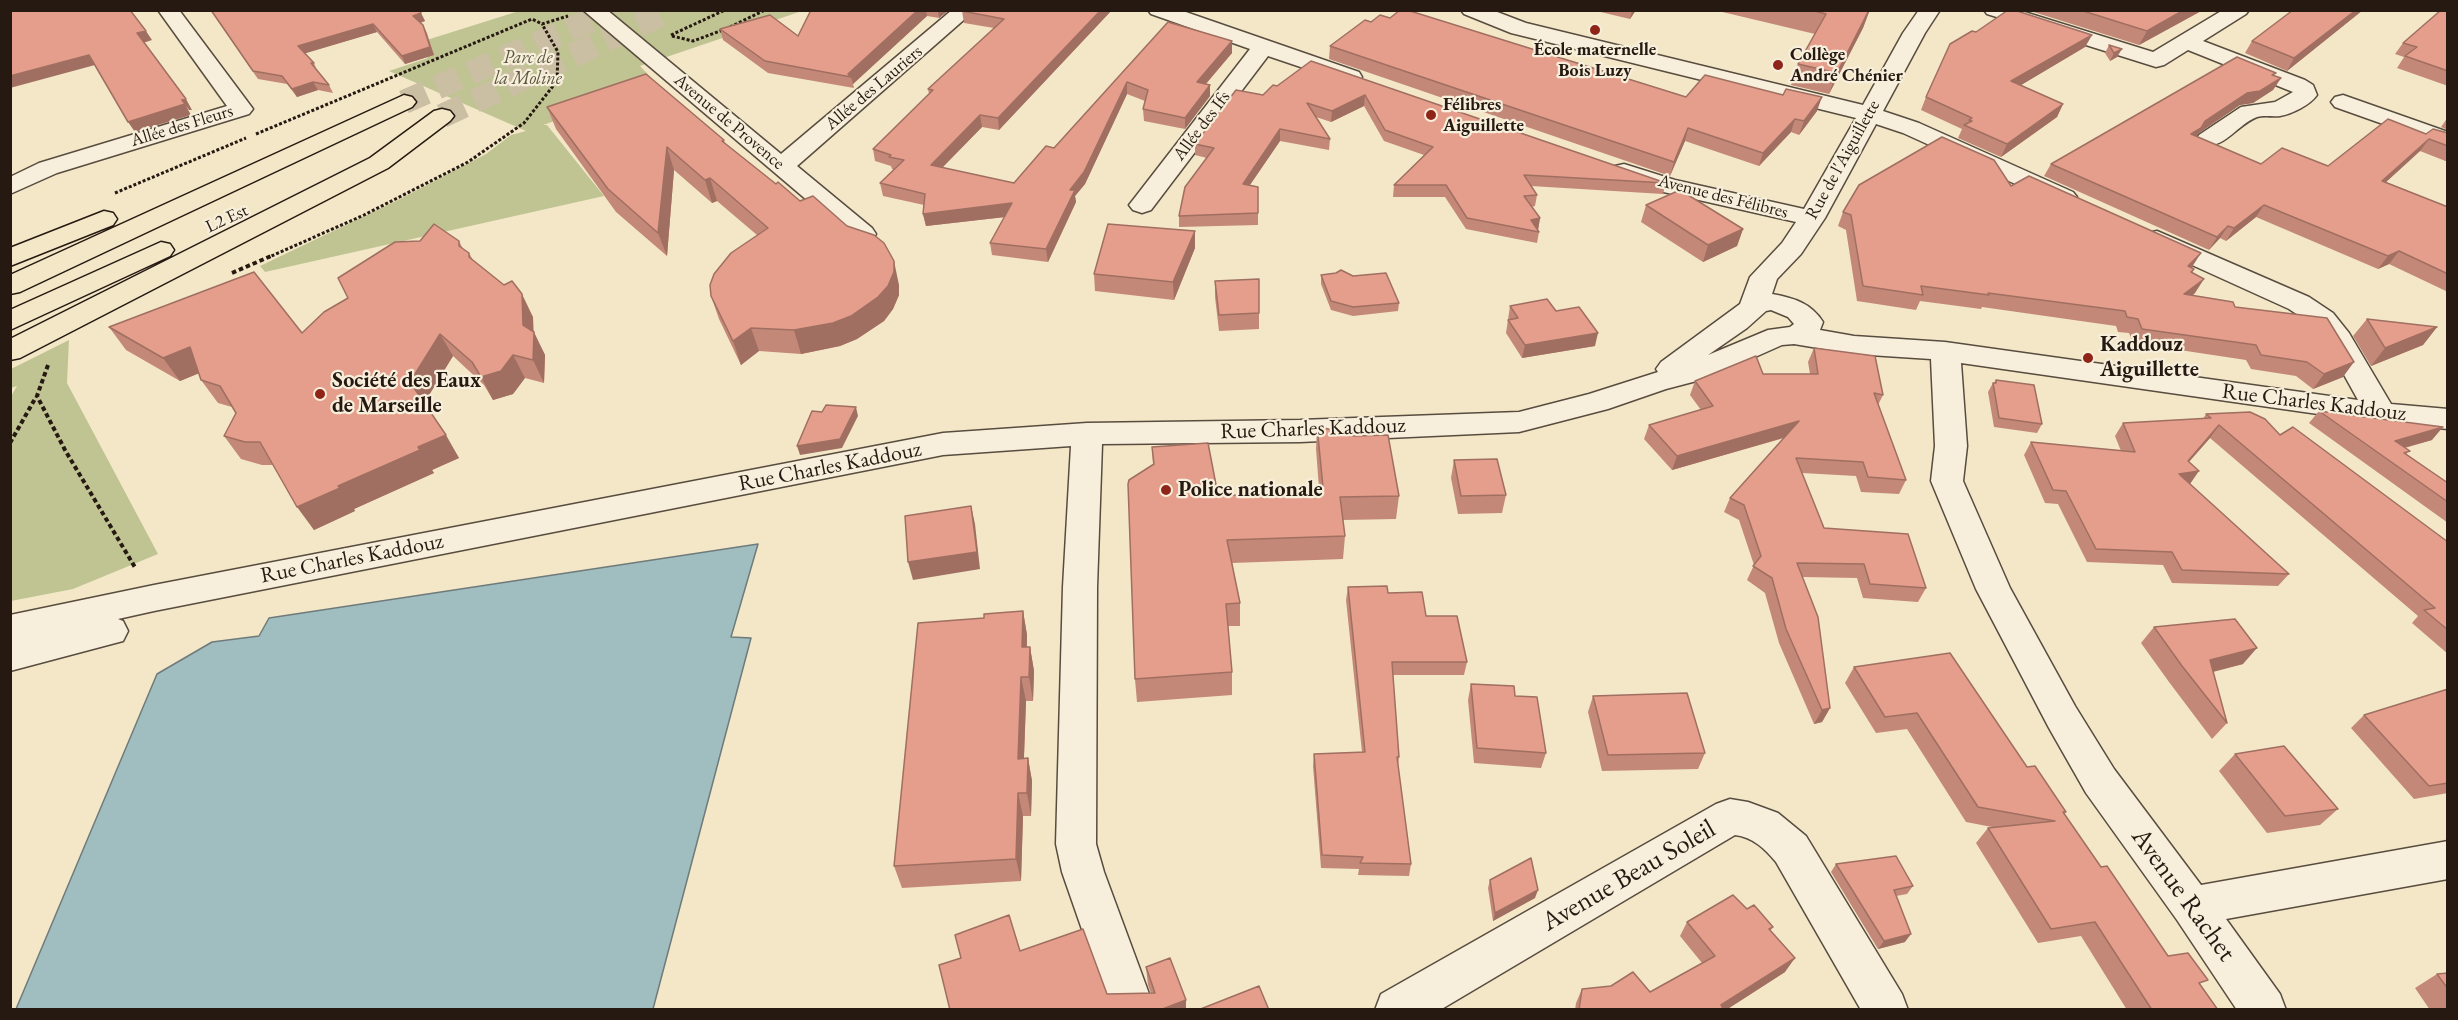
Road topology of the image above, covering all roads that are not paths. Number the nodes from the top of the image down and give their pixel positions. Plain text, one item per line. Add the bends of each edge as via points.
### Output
1 (168, 10) edge
2 (965, 10) edge
3 (1158, 10) edge
4 (1471, 10) edge
5 (1930, 10) edge
6 (1994, 10) edge
7 (2239, 10) edge
8 (583, 13) edge
9 (2186, 42) junction
10 (1263, 47) junction
11 (1372, 85) edge
12 (2343, 102) dead end
13 (1870, 114) junction
14 (2208, 140) edge
15 (2448, 140) edge
16 (1603, 163) edge
17 (782, 166) junction
18 (10, 187) edge
19 (1142, 205) dead end
20 (2084, 206) edge
21 (1812, 218) junction
22 (2138, 230) edge
23 (863, 234) edge
24 (1792, 248) junction
25 (10, 258) edge
26 (10, 286) edge
27 (1752, 308) junction
28 (10, 321) edge
29 (1791, 323) junction
30 (1938, 350) junction
31 (10, 351) edge
32 (1656, 382) junction
33 (2263, 398) junction
34 (2381, 413) junction
35 (2448, 419) edge
36 (2297, 432) edge
37 (1087, 434) junction
38 (10, 629) edge
39 (110, 631) dead end
40 (10, 657) edge
41 (2448, 860) edge
42 (2192, 906) junction
43 (1133, 1010) edge
44 (1397, 1010) edge
45 (1886, 1010) edge
46 (2264, 1010) edge

1 - 18 street, Allée des Fleurs via 241,109 78,158
2 - 17 street, Allée des Lauriers
3 - 10 street
4 - 13 street via 1519,28
5 - 13 street, Rue de l'Aiguillette
6 - 9 street via 2156,60
7 - 9 street
8 - 17 street, Avenue de Provence
9 - 14 street via 2305,90 2305,95 2280,109 2249,112
10 - 11 street
10 - 19 street, Allée des Ifs
12 - 15 street
13 - 20 street via 1911,128
13 - 21 street, Rue de l'Aiguillette
16 - 21 street, Avenue des Félibres via 1668,186
17 - 23 street, Avenue de Provence
21 - 24 street, Rue de l'Aiguillette
22 - 34 street via 2299,303 2323,319
24 - 27 street, Rue de l'Aiguillette via 1764,277
24 - 29 street, Rue de l'Aiguillette via 1785,282
25 - 26 highway, L2 Est via 334,123 404,102
27 - 29 street via 1750,320 1756,327
27 - 32 street, Rue Charles Kaddouz
28 - 31 highway, L2 Est via 442,116 380,163
29 - 30 street, Rue Charles Kaddouz via 1854,345
29 - 32 street, Rue Charles Kaddouz via 1698,371
30 - 33 street, Rue Charles Kaddouz
30 - 42 street, Avenue Rachet via 1950,446 1947,481 1993,589 2100,781
32 - 37 street, Rue Charles Kaddouz via 1519,422
33 - 34 street, Rue Charles Kaddouz
33 - 36 street
34 - 35 street, Rue Charles Kaddouz
37 - 38 street, Rue Charles Kaddouz via 943,444
37 - 43 street via 1076,844
39 - 40 street
41 - 42 street
42 - 46 street, Avenue Rachet
44 - 45 street, Avenue Beau Soleil via 1730,817 1761,824 1777,833 1791,849

